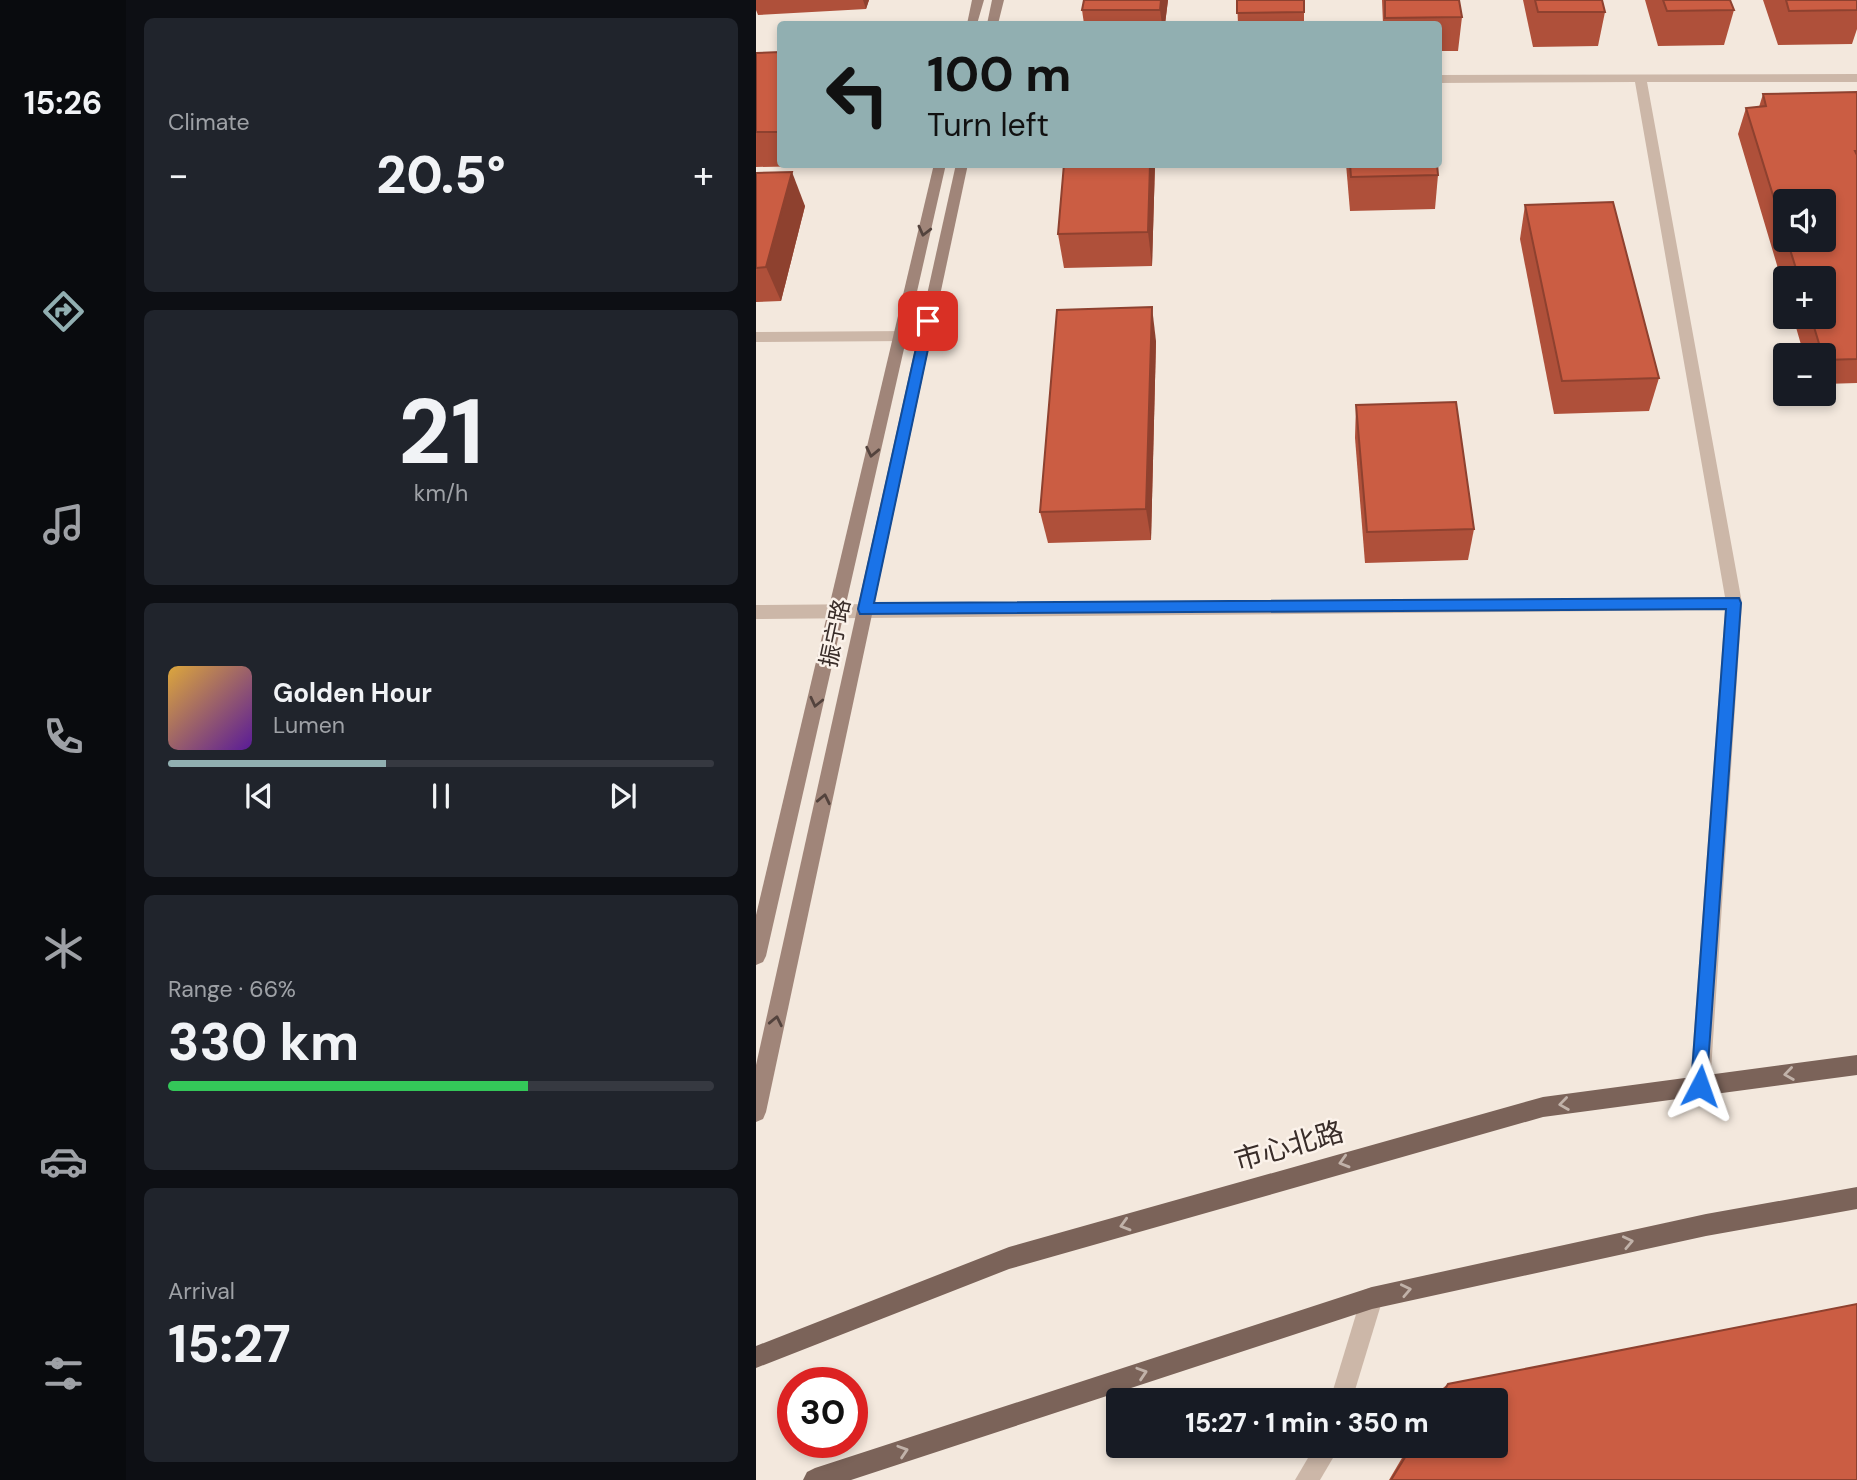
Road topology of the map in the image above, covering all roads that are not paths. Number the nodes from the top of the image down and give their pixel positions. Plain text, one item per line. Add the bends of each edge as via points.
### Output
1 (978, 0) edge
2 (998, 0) edge
3 (973, 21) edge
4 (994, 21) edge
5 (1857, 78) edge
6 (1442, 79) edge
7 (1640, 79) junction
8 (939, 168) edge
9 (961, 168) edge
10 (903, 336) junction
11 (756, 337) edge
12 (1734, 603) junction
13 (865, 609) junction
14 (756, 612) edge
15 (837, 612) junction
16 (756, 956) edge
17 (1857, 1065) edge
18 (1700, 1086) junction
19 (756, 1112) edge
20 (1857, 1198) edge
21 (1372, 1298) junction
22 (756, 1357) edge
23 (1345, 1388) edge
24 (1321, 1458) edge
25 (815, 1480) edge
26 (1307, 1480) edge

1 - 3 main road
2 - 4 main road
5 - 7 street
6 - 7 street
7 - 12 street
8 -> 10 main road, 振宁路
9 - 13 main road, 振宁路
10 - 11 street
10 -> 15 main road, 振宁路
12 - 13 street
12 - 18 street
13 - 15 street
19 -> 13 main road, 振宁路
14 - 15 street
15 -> 16 main road, 振宁路
17 -> 18 main road, 市心北路
18 -> 22 main road, 市心北路 via 1543,1107 1301,1174 1009,1258
21 -> 20 main road via 1706,1225
21 - 23 street
25 -> 21 main road
24 - 26 street

